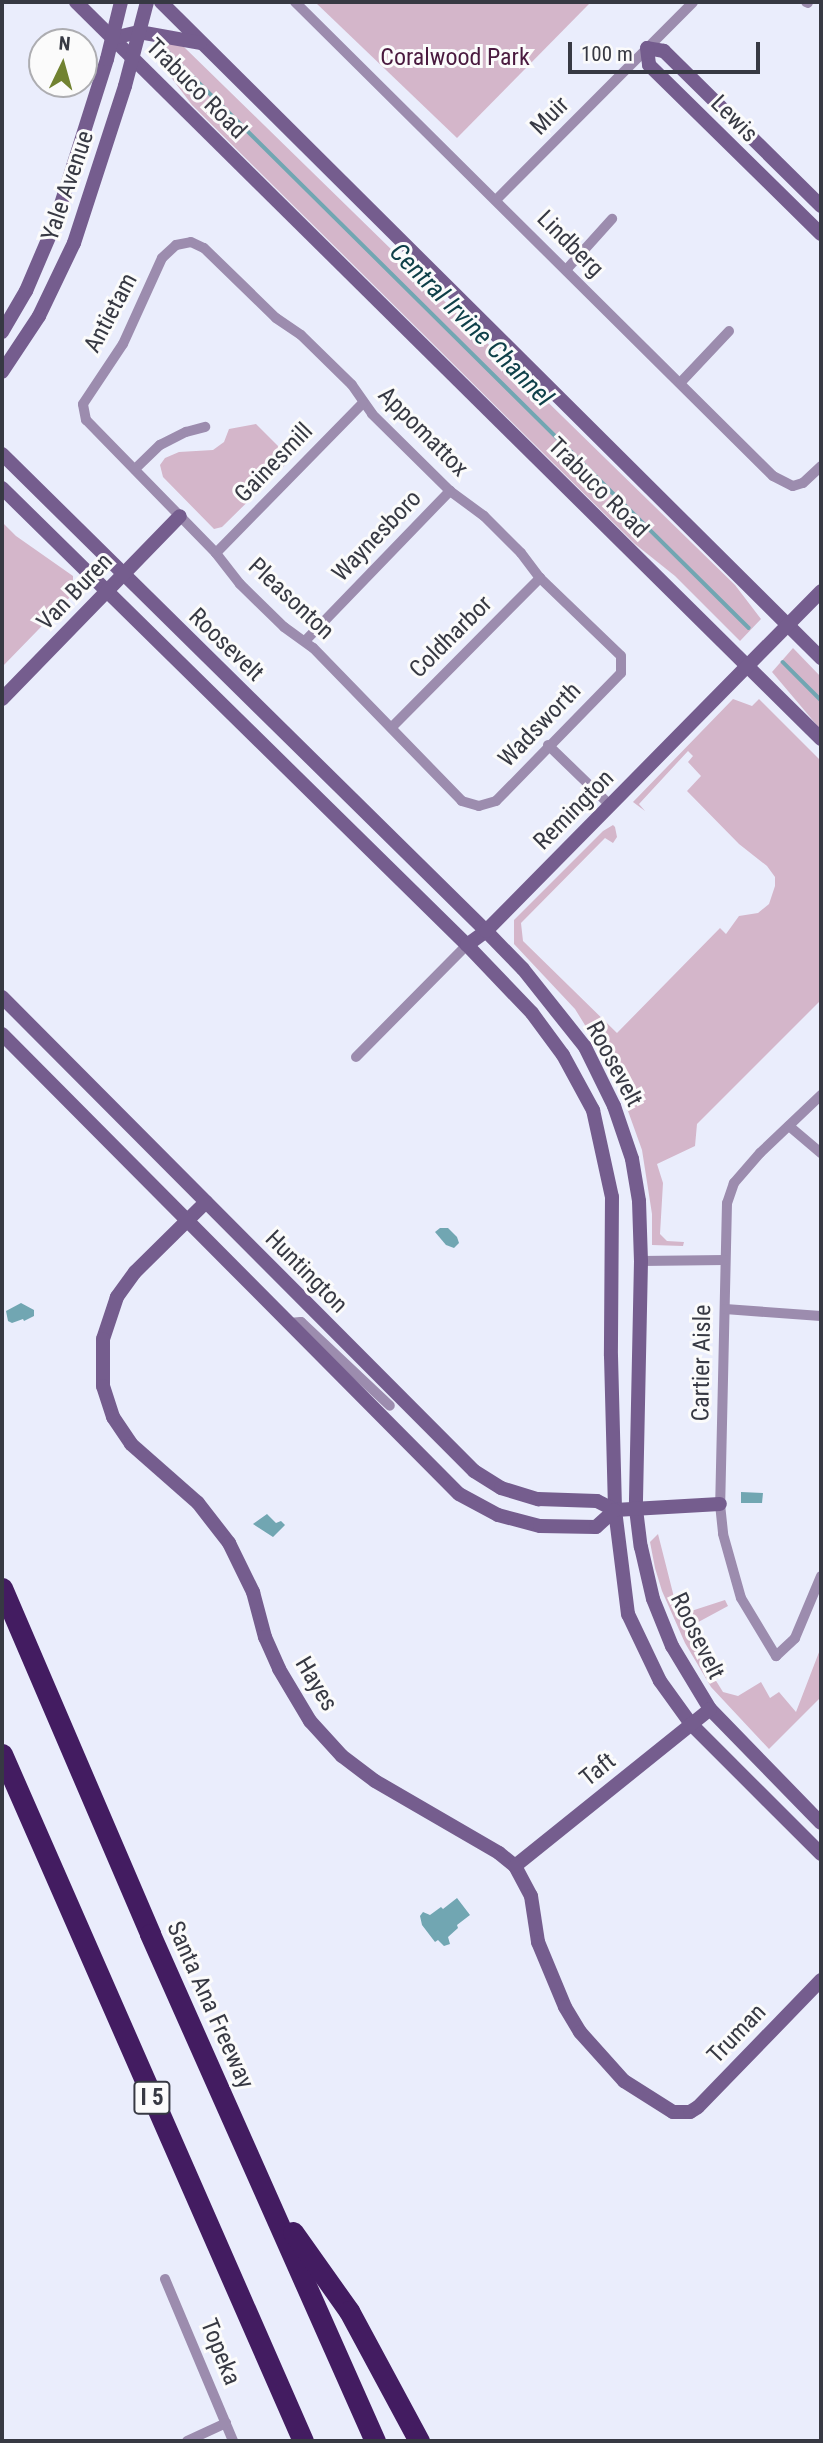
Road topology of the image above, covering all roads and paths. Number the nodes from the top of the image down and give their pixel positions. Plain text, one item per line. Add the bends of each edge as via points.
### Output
1 (76, 2) edge
2 (121, 2) edge
3 (146, 2) edge
4 (161, 2) edge
5 (295, 2) edge
6 (693, 2) edge
7 (139, 32) junction
8 (113, 38) junction
9 (200, 43) junction
10 (647, 48) junction
11 (133, 58) junction
12 (496, 200) junction
13 (821, 207) edge
14 (612, 219) dead end
15 (809, 221) junction
16 (821, 234) edge
17 (185, 242) joint
18 (566, 270) junction
19 (729, 331) dead end
20 (2, 332) edge
21 (2, 372) edge
22 (681, 382) junction
23 (363, 403) junction
24 (83, 412) joint
25 (205, 427) dead end
26 (2, 454) edge
27 (821, 466) edge
28 (135, 468) junction
29 (2, 488) edge
30 (450, 491) junction
31 (180, 516) junction
32 (216, 552) junction
33 (122, 575) junction
34 (540, 578) junction
35 (821, 591) edge
36 (106, 592) junction
37 (788, 624) junction
38 (305, 641) junction
39 (821, 658) edge
40 (622, 663) joint
41 (746, 665) junction
42 (2, 699) edge
43 (393, 726) junction
44 (821, 739) edge
45 (548, 745) junction
46 (479, 806) joint
47 (611, 806) junction
48 (486, 931) junction
49 (467, 946) junction
50 (2, 996) edge
51 (2, 1034) edge
52 (356, 1057) dead end
53 (821, 1095) edge
54 (789, 1126) junction
55 (821, 1153) edge
56 (206, 1202) junction
57 (188, 1223) junction
58 (725, 1260) junction
59 (641, 1261) junction
60 (725, 1309) junction
61 (821, 1316) edge
62 (389, 1406) junction
63 (720, 1504) junction
64 (636, 1509) junction
65 (615, 1510) junction
66 (821, 1576) edge
67 (2, 1588) edge
68 (710, 1709) junction
69 (691, 1724) junction
70 (2, 1754) edge
71 (821, 1823) edge
72 (821, 1854) edge
73 (514, 1866) junction
74 (821, 1980) edge
75 (682, 2113) joint
76 (265, 2193) junction
77 (165, 2279) dead end
78 (226, 2423) junction
79 (187, 2441) edge
80 (233, 2441) edge
81 (303, 2441) edge
82 (375, 2441) edge
83 (419, 2441) edge

1 - 8 street, Trabuco Road
2 - 8 street, Yale Avenue
3 - 7 street, Yale Avenue
4 - 9 street, Trabuco Road
5 - 12 street, Lindberg
6 - 10 street, Muir
7 - 8 street
7 - 9 street
7 - 11 street, Yale Avenue
8 - 11 street, Trabuco Road
8 - 20 street, Yale Avenue via 55,223 26,291
9 - 37 street, Trabuco Road
10 - 12 street, Muir
10 - 13 street, Lewis via 664,51
10 - 15 street, Lewis via 649,65
11 - 21 street, Yale Avenue via 74,243 39,316
11 - 41 street, Trabuco Road
12 - 18 street, Lindberg
13 - 15 street
14 - 18 street
15 - 16 street, Lewis
17 - 23 street, Appomattox via 205,248 276,318 301,335
17 - 24 street, Antietam via 162,258 123,344 87,397
18 - 22 street, Lindberg
19 - 22 street
22 - 27 street, Lindberg via 782,483 803,483
23 - 30 street, Appomattox
23 - 32 street, Gainesmill
24 - 28 street, Pleasonton
25 - 28 street via 160,445
26 - 33 street, Roosevelt
28 - 31 street, Pleasonton
29 - 36 street, Roosevelt
30 - 34 street, Appomattox via 484,516
30 - 38 street, Waynesboro
31 - 32 street, Pleasonton
31 - 33 street, Van Buren
32 - 38 street, Pleasonton via 240,584
33 - 36 street, Van Buren
33 - 48 street, Roosevelt
34 - 40 street, Appomattox via 617,649
34 - 43 street, Coldharbor
35 - 37 street, Remington
36 - 42 street, Van Buren
36 - 49 street, Roosevelt
37 - 39 street, Trabuco Road
37 - 41 street, Remington
38 - 43 street, Pleasonton
40 - 45 street, Wadsworth via 621,673
41 - 44 street, Trabuco Road
41 - 47 street, Remington
43 - 46 street, Pleasonton via 462,800
45 - 46 street, Wadsworth via 497,800
45 - 47 street
47 - 48 street, Remington
48 - 49 street, Remington
48 - 59 street, Roosevelt via 585,1047 614,1106 634,1169
49 - 52 street, Remington
49 - 65 street, Roosevelt via 532,1013 563,1055 593,1111 612,1197
50 - 56 street, Huntington
51 - 57 street, Huntington
53 - 54 street, Cartier Aisle
54 - 55 street
54 - 58 street, Cartier Aisle via 734,1183 727,1203
56 - 57 street, Hayes
56 - 62 street, Huntington
57 - 62 street, Huntington via 288,1323
57 - 73 street, Hayes via 129,1280 111,1310 101,1370 113,1416 131,1444 198,1503 229,1543 253,1592 279,1669 310,1721 342,1756 375,1782
58 - 59 street
58 - 60 street, Cartier Aisle
59 - 64 street, Roosevelt
60 - 61 street
60 - 63 street, Cartier Aisle
62 - 65 street, Huntington via 501,1488 538,1499 597,1501
62 - 65 street, Huntington via 459,1494 498,1515 540,1527 596,1527
63 - 64 street, Huntington
63 - 66 street, Cartier Aisle via 723,1534 741,1598 776,1657 795,1638
64 - 65 street, Huntington
64 - 68 street, Roosevelt via 657,1611 677,1657
65 - 69 street, Roosevelt via 628,1614 660,1681
67 - 76 highway, Santa Ana Freeway
68 - 69 street, Taft
68 - 71 street, Roosevelt
69 - 72 street, Roosevelt
69 - 73 street, Taft
70 - 81 highway, I 5
73 - 75 street, Hayes via 531,1896 538,1942 580,2032 624,2081 660,2106
74 - 75 street, Truman via 698,2107
76 - 82 highway, Santa Ana Freeway
76 - 83 highway via 349,2311
77 - 78 street, Topeka
78 - 79 street
78 - 80 street, Topeka

